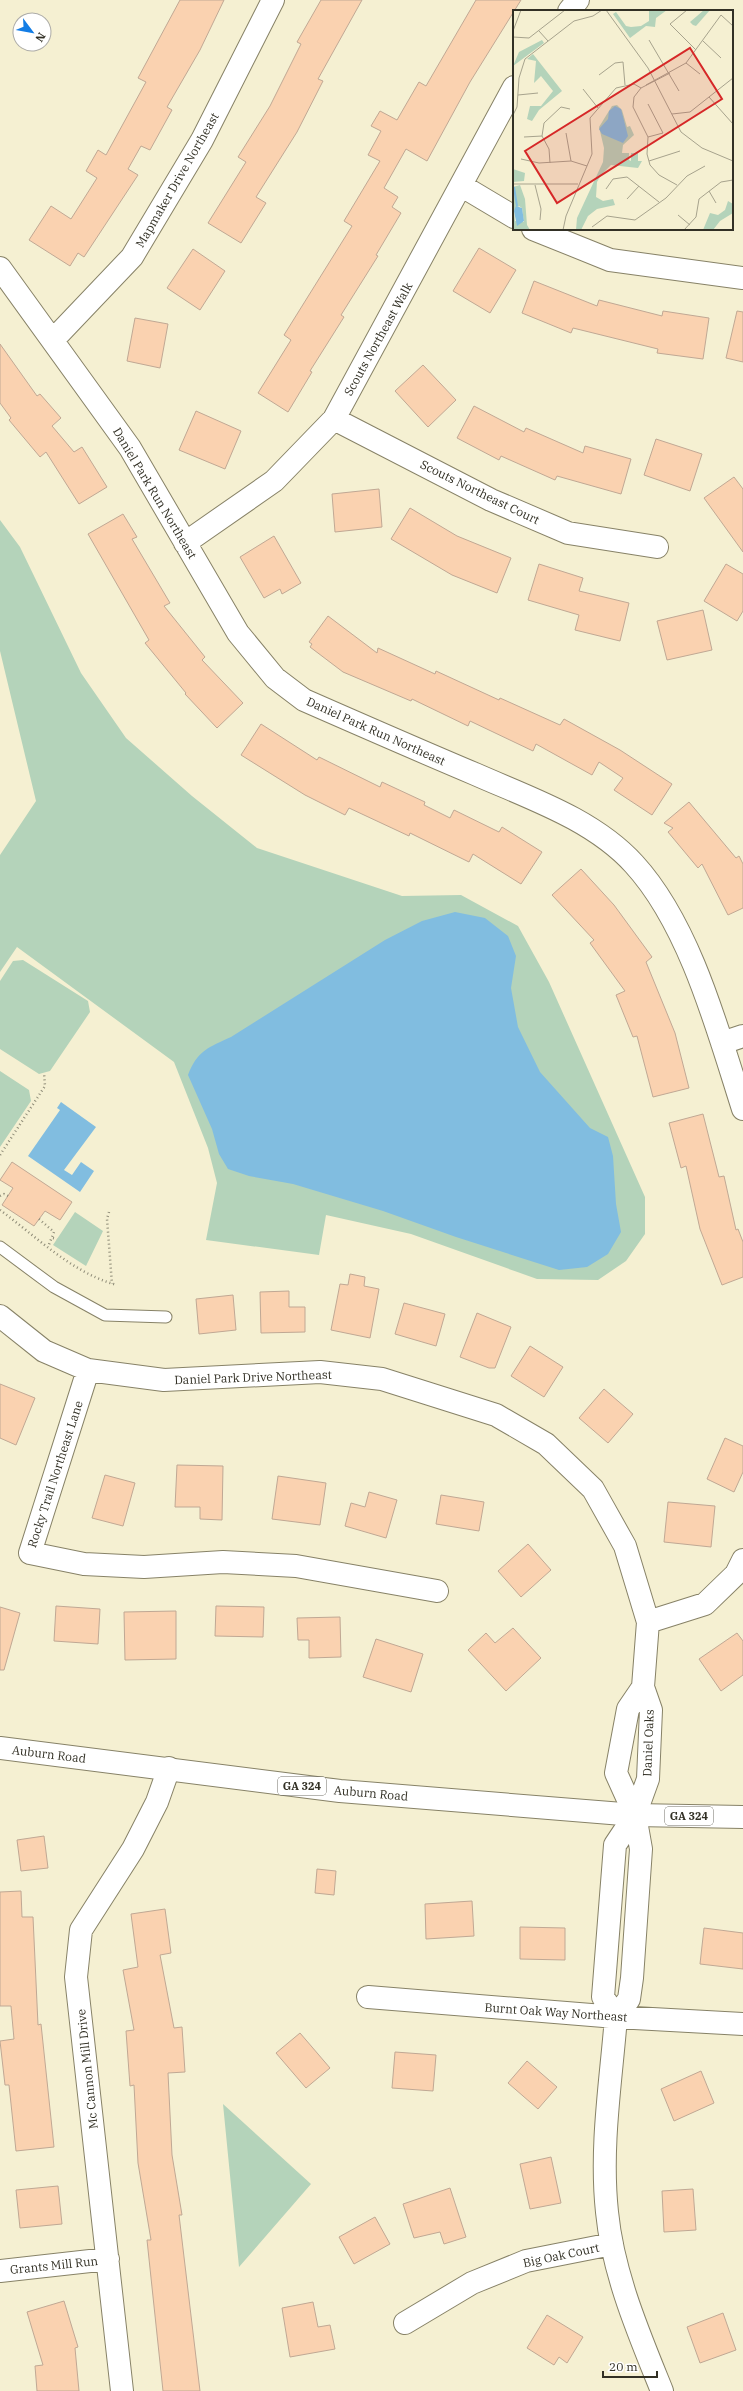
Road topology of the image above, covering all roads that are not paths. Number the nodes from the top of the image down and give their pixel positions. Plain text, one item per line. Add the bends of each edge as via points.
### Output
1 (273, 0) edge
2 (578, 0) edge
3 (570, 10) edge
4 (513, 89) edge
5 (462, 186) junction
6 (513, 216) edge
7 (535, 230) edge
8 (0, 268) edge
9 (743, 278) edge
10 (53, 340) junction
11 (334, 419) junction
12 (185, 543) junction
13 (657, 547) dead end
14 (743, 1036) edge
15 (722, 1043) junction
16 (743, 1109) edge
17 (0, 1247) edge
18 (0, 1316) edge
19 (166, 1317) dead end
20 (88, 1370) junction
21 (743, 1560) edge
22 (437, 1591) dead end
23 (648, 1622) junction
24 (643, 1687) junction
25 (0, 1748) edge
26 (168, 1768) junction
27 (634, 1815) junction
28 (743, 1817) edge
29 (368, 1997) dead end
30 (616, 2018) junction
31 (743, 2024) edge
32 (612, 2244) junction
33 (108, 2260) junction
34 (0, 2271) edge
35 (405, 2323) dead end
36 (122, 2391) edge
37 (662, 2391) edge

1 - 10 street, Mapmaker Drive Northeast via 202,140 132,257
2 - 3 street
4 - 5 street, Scouts Northeast Walk
5 - 6 street
5 - 11 street, Scouts Northeast Walk
7 - 9 street via 610,260
8 - 10 street, Daniel Park Run Northeast
10 - 12 street, Daniel Park Run Northeast via 130,448
11 - 12 street, Scouts Northeast Walk via 274,481
11 - 13 street, Scouts Northeast Court via 491,500 568,533
12 - 15 street, Daniel Park Run Northeast via 238,633 276,678 304,700 553,808 595,831 633,863 656,894 686,948
14 - 15 street
15 - 16 street, Daniel Park Run Northeast
17 - 19 lane via 54,1287 106,1315
18 - 20 street, Daniel Park Drive Northeast via 44,1351
20 - 22 street, Rocky Trail Northeast Lane via 30,1553 84,1564 144,1567 223,1562 296,1566
20 - 23 street, Daniel Park Drive Northeast via 164,1380 320,1372 382,1378 496,1416 546,1444 592,1490 625,1546
21 - 23 street via 736,1574 705,1604
23 - 24 street, Daniel Park Drive Northeast
24 - 27 street, Daniel Oaks via 652,1710 648,1779
24 - 27 street, Daniel Oaks via 628,1710 616,1773
25 - 26 street, Auburn Road / GA 324
26 - 27 street, Auburn Road / GA 324 via 340,1791
26 - 33 street, Mc Cannon Mill Drive via 156,1802 133,1849 81,1930 76,1977
27 - 28 street, Auburn Road / GA 324
27 - 30 street via 641,1849 632,1978 629,1999
29 - 30 street, Burnt Oak Way Northeast
30 - 31 street, Burnt Oak Way Northeast
30 - 32 street via 605,2155 607,2212
32 - 35 street, Big Oak Court via 526,2261 472,2283
32 - 37 street via 627,2300
33 - 34 street, Grants Mill Run
33 - 36 street, Mc Cannon Mill Drive

